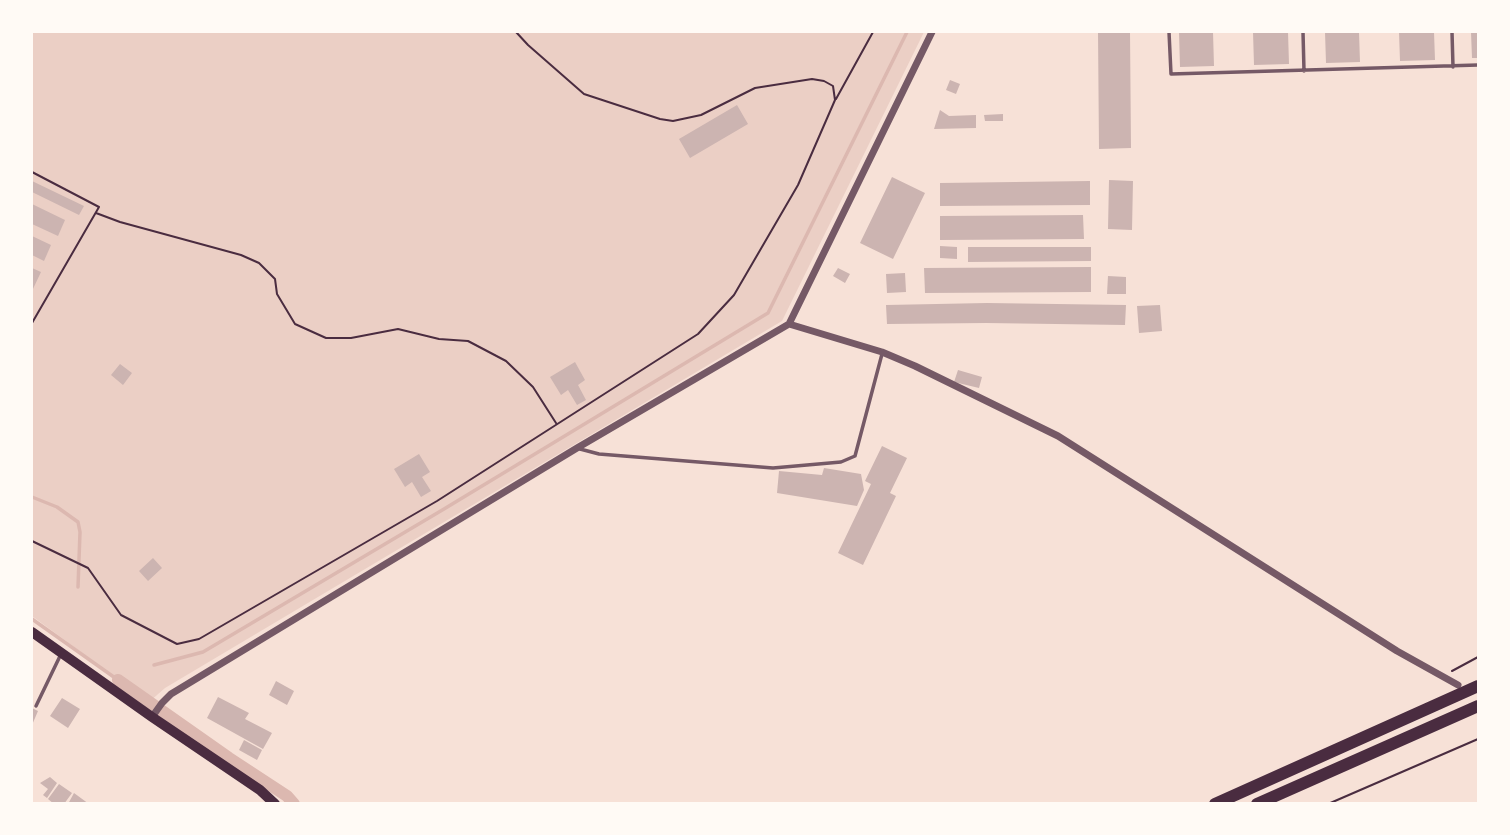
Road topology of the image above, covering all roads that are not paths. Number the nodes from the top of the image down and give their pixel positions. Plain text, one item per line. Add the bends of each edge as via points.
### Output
1 (932, 32) edge
2 (1169, 32) edge
3 (1303, 32) edge
4 (1452, 32) edge
5 (1479, 65) edge
6 (1453, 66) junction
7 (1304, 71) junction
8 (789, 324) junction
9 (882, 352) junction
10 (578, 448) junction
11 (32, 632) edge
12 (62, 652) junction
13 (1458, 685) dead end
14 (1479, 686) edge
15 (36, 706) dead end
16 (1479, 706) edge
17 (154, 715) junction
18 (275, 803) edge
19 (1215, 803) edge
20 (1257, 803) edge

1 - 8 street
2 - 7 lane via 1171,74
3 - 7 lane
4 - 6 lane
5 - 6 lane
6 - 7 lane
8 - 9 street
8 - 10 street
9 - 10 lane via 855,456 841,462 773,468 599,454
9 - 13 street via 1058,436
10 - 17 street via 171,694
11 - 12 main road
12 - 15 lane
12 - 17 main road
14 - 19 highway
16 - 20 highway
17 - 18 main road

